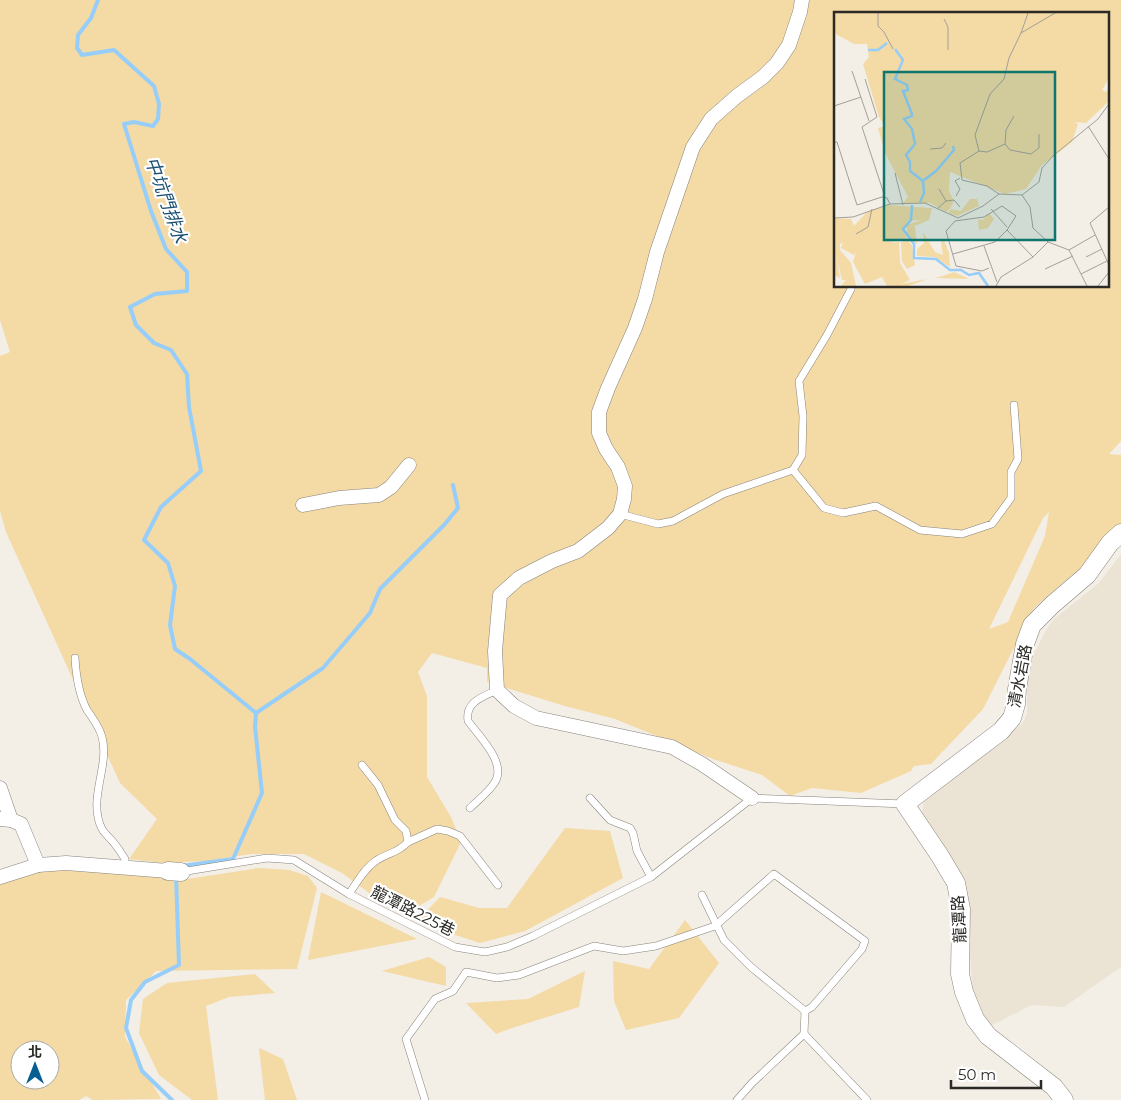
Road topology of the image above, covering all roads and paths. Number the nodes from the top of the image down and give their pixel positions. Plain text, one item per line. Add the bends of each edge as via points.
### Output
1 (802, 0) edge
2 (851, 289) dead end
3 (1014, 405) dead end
4 (409, 465) dead end
5 (793, 470) junction
6 (303, 505) dead end
7 (620, 514) junction
8 (1121, 533) edge
9 (75, 658) dead end
10 (497, 690) junction
11 (362, 765) dead end
12 (0, 788) edge
13 (590, 798) dead end
14 (752, 798) junction
15 (905, 804) junction
16 (470, 808) dead end
17 (5, 819) edge
18 (408, 842) junction
19 (38, 865) junction
20 (125, 869) junction
21 (174, 872) joint
22 (0, 877) edge
23 (651, 877) junction
24 (498, 885) dead end
25 (349, 894) junction
26 (702, 895) dead end
27 (715, 926) junction
28 (805, 1011) junction
29 (804, 1034) junction
30 (425, 1100) edge
31 (737, 1100) edge
32 (868, 1100) edge
33 (1064, 1100) edge

1 - 7 street via 789,45 777,63 711,119 693,147 656,252 646,299 598,412 599,433 625,486
2 - 5 lane via 799,381 803,416 802,456
3 - 5 lane via 1018,459 1012,472 1012,498 992,524 962,534 920,530 876,506 843,513 824,508
4 - 6 street via 391,487 379,495
5 - 7 lane via 723,494 673,521 658,524
7 - 10 street via 608,528 578,551 519,578 500,595 495,651
8 - 15 street, 清水岩路 via 1087,575 1032,625 1024,644 1012,718 1001,731
9 - 20 lane via 80,689 102,739 104,756 97,799 98,815 102,829 125,859
10 - 14 street via 514,706 536,718 672,747
10 - 16 lane via 475,700 467,715 468,721 494,755 497,768 495,782
11 - 18 lane via 378,785 395,820 406,831
12 - 17 street
13 - 23 lane via 610,820 630,828
14 - 15 lane
14 - 23 lane, 龍潭路225巷
15 - 33 street, 龍潭路 via 956,882 961,909 960,974 975,1019 988,1036 1054,1087
17 - 19 street via 21,824
18 - 24 lane via 437,829 460,836
18 - 25 lane via 398,851 376,861 361,875
19 - 20 street via 66,863
19 - 22 street
20 - 21 street
21 - 25 lane, 龍潭路225巷 via 267,858 294,860
23 - 25 lane, 龍潭路225巷 via 533,936 508,947 485,952 455,947
26 - 27 lane
27 - 28 lane via 751,967
27 - 28 lane via 774,874 865,941 862,949
27 - 30 lane via 656,946 623,951 594,946 519,975 497,978 466,972 453,991 435,999 406,1039
28 - 29 lane
29 - 31 lane
29 - 32 lane

